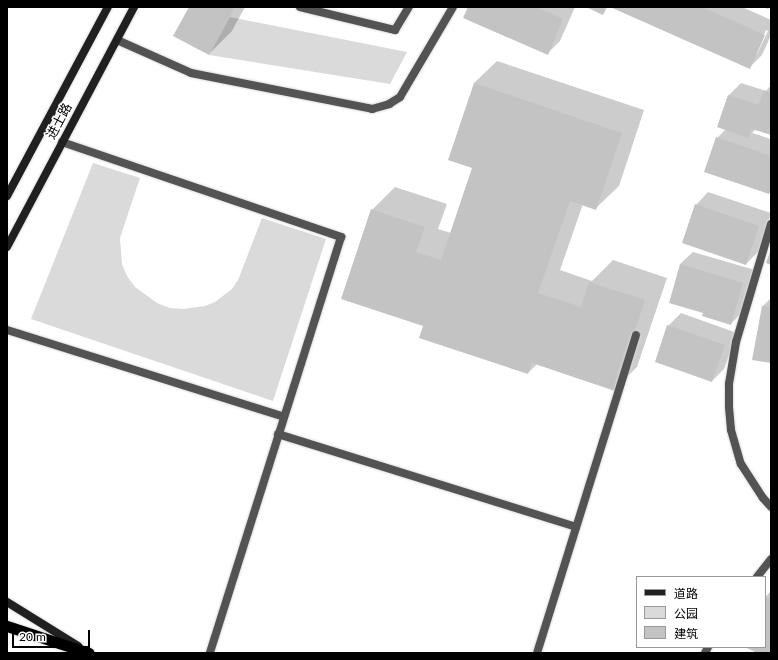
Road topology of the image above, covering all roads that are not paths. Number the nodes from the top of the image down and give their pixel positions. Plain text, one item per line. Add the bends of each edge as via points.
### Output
1 (108, 7) edge
2 (134, 7) edge
3 (300, 7) edge
4 (409, 7) edge
5 (453, 7) edge
6 (117, 40) junction
7 (62, 142) junction
8 (7, 196) edge
9 (771, 224) edge
10 (7, 247) edge
11 (7, 330) edge
12 (636, 335) dead end
13 (284, 418) junction
14 (278, 434) junction
15 (771, 507) edge
16 (576, 527) junction
17 (771, 559) edge
18 (758, 576) edge
19 (7, 602) edge
20 (7, 626) edge
21 (89, 653) edge
22 (210, 653) edge
23 (537, 653) edge

1 - 8 main road, 进士路
2 - 6 main road, 进士路
3 - 4 street via 396,30
5 - 6 street via 400,96 389,104 372,109 191,73
6 - 7 main road, 进士路
7 - 10 main road, 进士路
7 - 13 street via 340,237
9 - 15 street via 736,342 729,384 731,430 741,464
11 - 13 street
12 - 16 street
13 - 14 street
14 - 16 street
14 - 22 street
16 - 23 street
17 - 18 street
19 - 21 main road
20 - 21 highway

